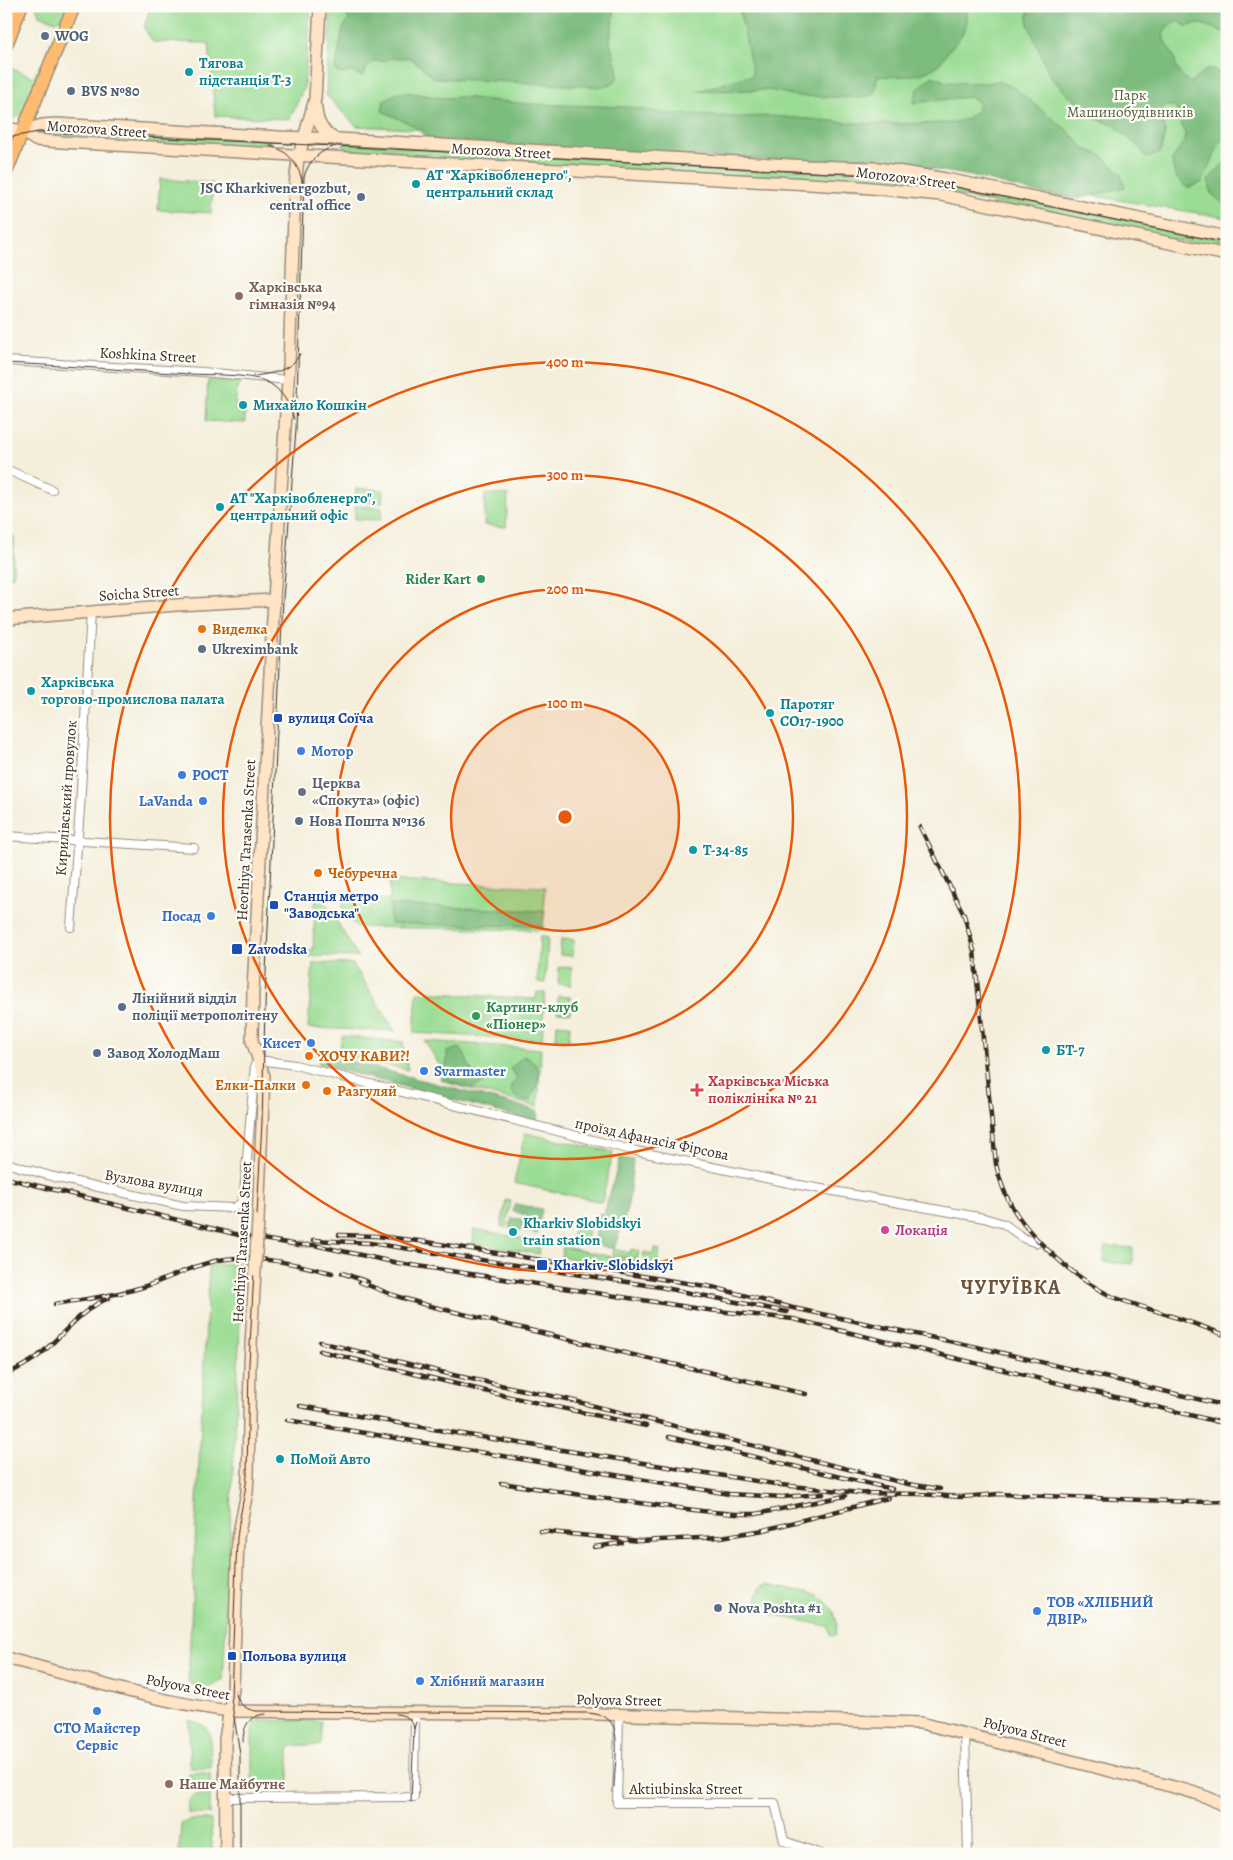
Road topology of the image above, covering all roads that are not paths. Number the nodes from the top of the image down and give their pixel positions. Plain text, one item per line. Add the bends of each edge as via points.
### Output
1 (21, 6) edge
2 (74, 6) edge
3 (320, 6) edge
4 (6, 44) edge
5 (315, 99) junction
6 (6, 128) edge
7 (23, 131) junction
8 (304, 138) junction
9 (335, 139) junction
10 (35, 140) junction
11 (299, 155) junction
12 (12, 158) junction
13 (6, 172) edge
14 (1227, 237) edge
15 (1227, 255) edge
16 (6, 361) edge
17 (288, 380) junction
18 (6, 469) edge
19 (52, 490) dead end
20 (274, 600) junction
21 (91, 611) junction
22 (6, 618) edge
23 (6, 836) edge
24 (77, 842) junction
25 (194, 848) dead end
26 (71, 927) dead end
27 (259, 1060) junction
28 (6, 1163) edge
29 (1037, 1243) dead end
30 (6, 1658) edge
31 (230, 1711) junction
32 (415, 1712) junction
33 (619, 1715) junction
34 (965, 1733) junction
35 (225, 1798) junction
36 (1224, 1805) edge
37 (226, 1854) edge
38 (821, 1854) edge
39 (968, 1854) edge

1 - 4 main road
2 - 7 main road
3 - 5 main road, Heorhiya Tarasenka Street
5 - 8 main road, Heorhiya Tarasenka Street
5 - 9 main road via 318,124
6 - 7 main road
7 - 8 main road, Morozova Street via 56,124
7 - 10 main road, Morozova Street
7 - 12 main road
8 - 9 main road, Morozova Street
8 - 11 main road, Heorhiya Tarasenka Street
9 - 14 main road, Morozova Street via 878,168
10 - 11 main road, Morozova Street
10 - 12 main road via 23,146
11 - 15 main road, Morozova Street via 812,183 941,195
11 - 17 main road, Heorhiya Tarasenka Street
12 - 13 main road
16 - 17 street, Koshkina Street
17 - 20 main road, Heorhiya Tarasenka Street
18 - 19 street
20 - 21 main road, Soicha Street
20 - 27 main road, Heorhiya Tarasenka Street via 252,1013 252,1041
21 - 22 main road, Soicha Street
21 - 24 street, Кирилівський провулок
23 - 24 street
24 - 25 street
24 - 26 street, Кирилівський провулок
27 - 28 street, Вузлова вулиця via 255,1065 244,1193 241,1203 234,1208 183,1206
27 - 29 street, проїзд Афанасія Фірсова via 295,1065 639,1151 794,1184 991,1220
27 - 31 main road, Heorhiya Tarasenka Street, bridge via 264,1076 263,1122 250,1364 248,1476 238,1538
30 - 31 main road, Polyova Street via 154,1698
31 - 32 main road, Polyova Street
31 - 35 main road, Heorhiya Tarasenka Street via 225,1739
32 - 33 main road, Polyova Street
32 - 35 street via 414,1797
33 - 34 main road, Polyova Street via 901,1721
33 - 38 street, Aktiubinska Street via 617,1803 775,1803 784,1841
34 - 36 main road, Polyova Street via 1170,1786
34 - 39 street
35 - 37 main road, Heorhiya Tarasenka Street

